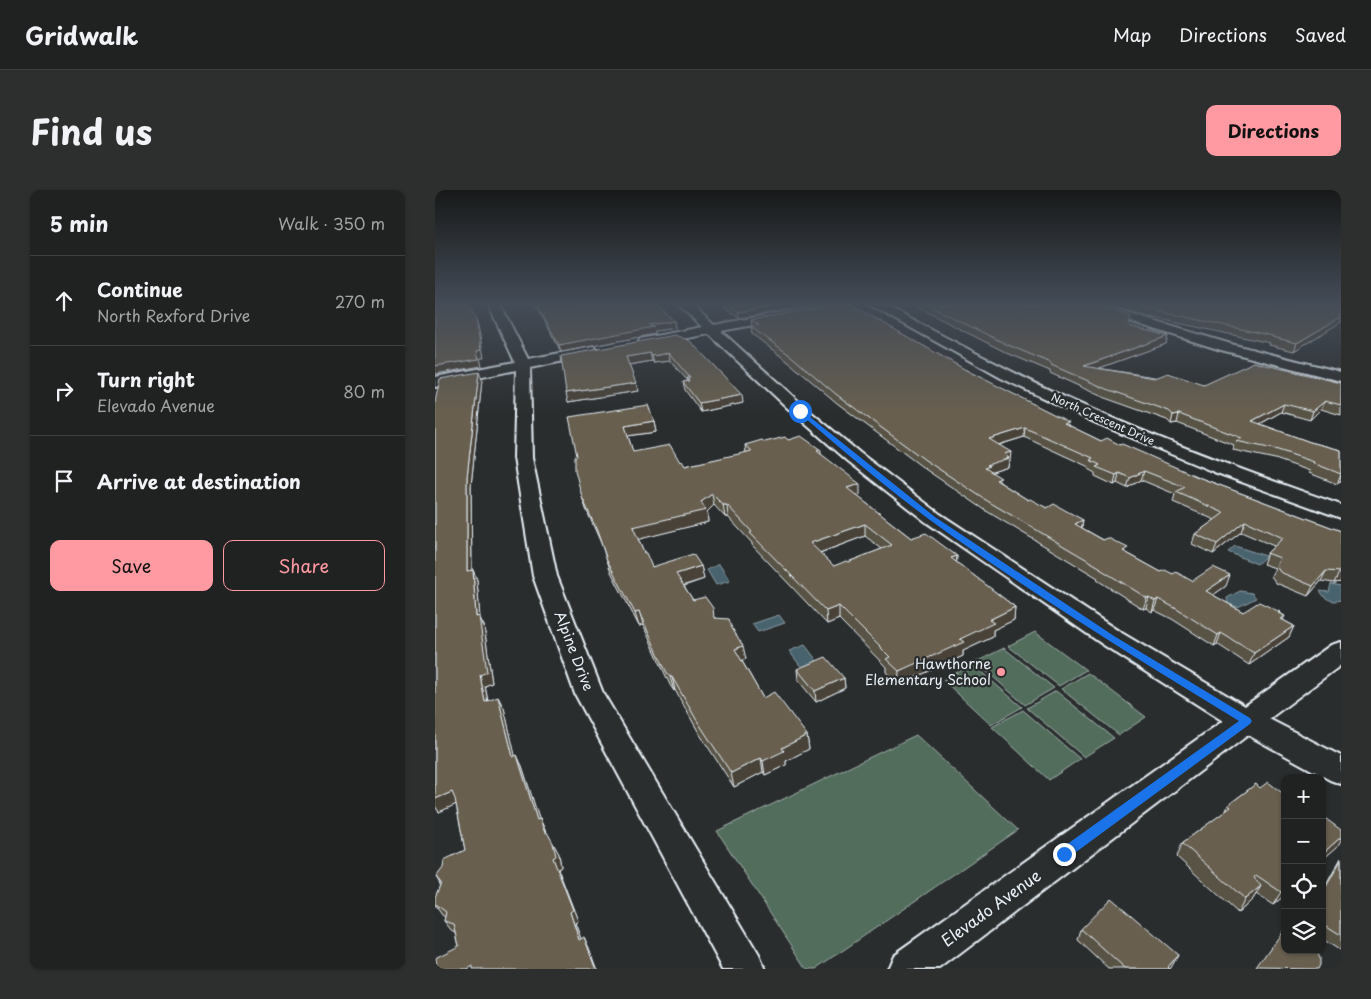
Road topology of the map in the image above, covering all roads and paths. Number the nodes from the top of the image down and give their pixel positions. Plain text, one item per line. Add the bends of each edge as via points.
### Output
1 (512, 340) edge
2 (654, 340) edge
3 (723, 340) edge
4 (942, 340) edge
5 (1204, 340) edge
6 (630, 345) edge
7 (605, 349) edge
8 (523, 364) junction
9 (1341, 377) edge
10 (435, 382) edge
11 (1341, 512) edge
12 (1341, 652) edge
13 (1247, 721) junction
14 (1341, 771) edge
15 (745, 969) edge
16 (907, 969) edge

1 - 8 street, Alpine Drive
2 - 6 street
3 - 13 street via 854,457 933,518 1111,638
4 - 11 street, North Crescent Drive via 1024,384 1111,424 1260,484
5 - 9 street
7 - 8 street
8 - 10 street
8 - 15 street, Alpine Drive via 523,458 545,576 589,694
12 - 13 street, Elevado Avenue
13 - 14 street
13 - 16 street, Elevado Avenue

